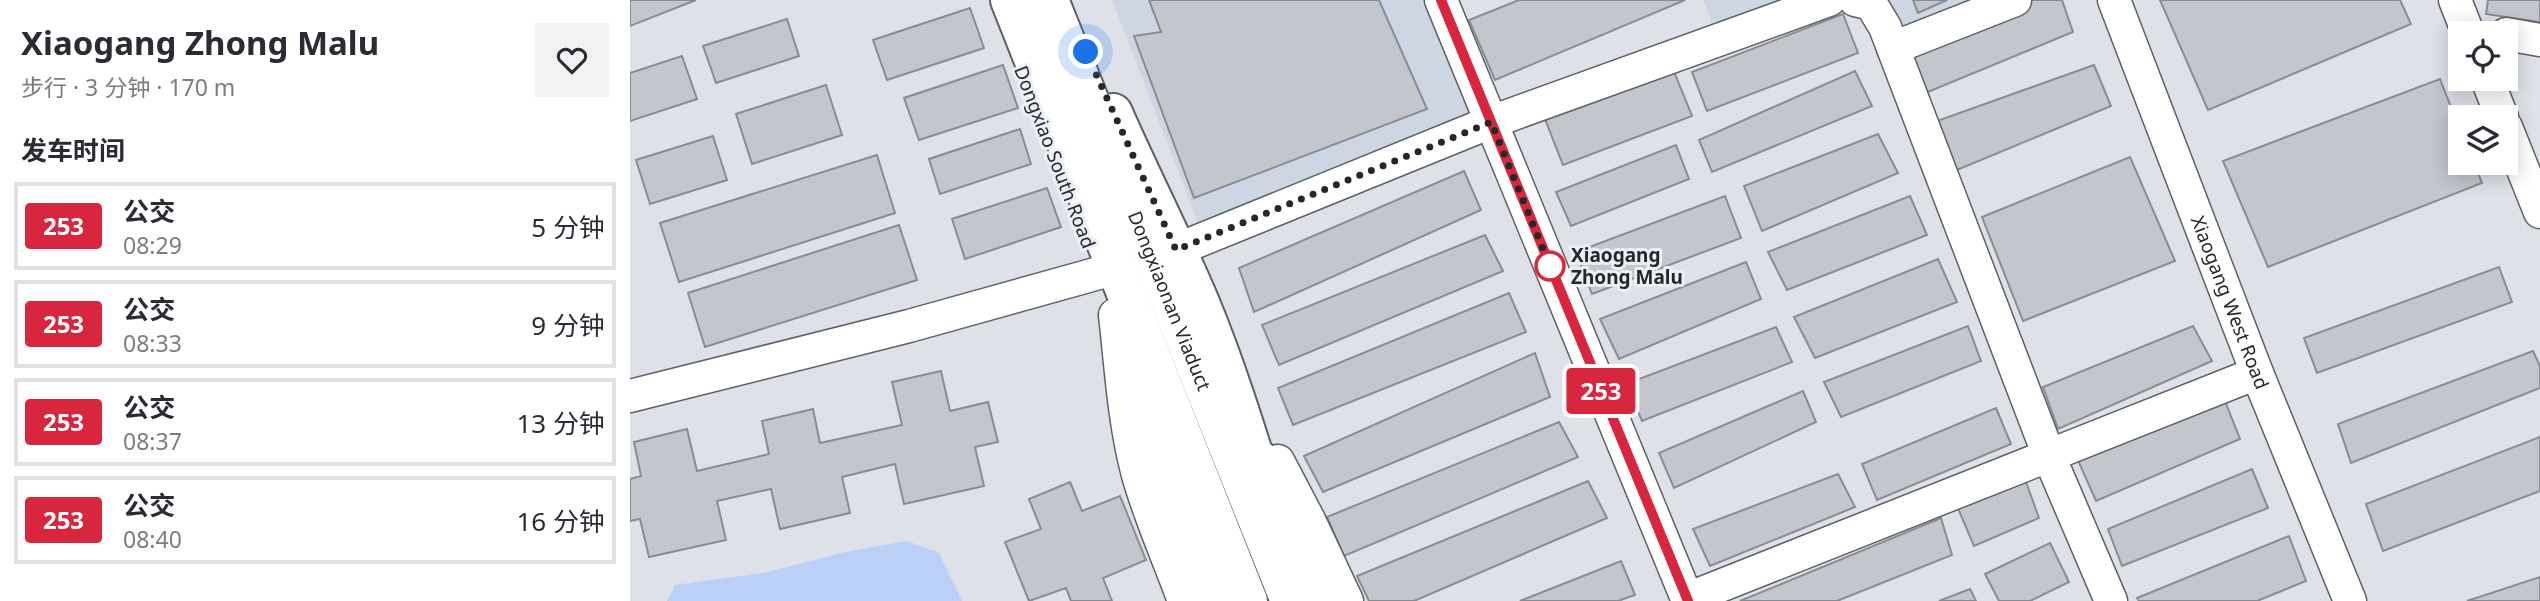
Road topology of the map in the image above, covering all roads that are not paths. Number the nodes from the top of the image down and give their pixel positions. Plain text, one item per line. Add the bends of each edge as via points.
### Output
1 (992, 0) edge
2 (1010, 0) edge
3 (1049, 0) edge
4 (1065, 0) edge
5 (1441, 0) edge
6 (1829, 0) edge
7 (1854, 0) edge
8 (2015, 0) edge
9 (2114, 0) edge
10 (2518, 36) edge
11 (2540, 40) edge
12 (1893, 48) junction
13 (1491, 122) junction
14 (2518, 157) edge
15 (2540, 212) edge
16 (1176, 250) junction
17 (1099, 273) junction
18 (1115, 315) junction
19 (2258, 373) junction
20 (1234, 391) junction
21 (630, 396) edge
22 (2049, 456) junction
23 (1687, 600) edge
24 (1185, 601) edge
25 (1213, 601) edge
26 (1238, 601) edge
27 (1248, 601) edge
28 (1290, 601) edge
29 (1298, 601) edge
30 (1321, 601) edge
31 (1346, 601) edge
32 (2111, 601) edge
33 (2350, 601) edge

1 - 17 main road, Dongxiao South Road
2 - 27 main road, Dongxiaonan Viaduct
3 - 28 main road, Dongxiaonan Viaduct
4 - 16 main road
5 - 13 street
6 - 13 street
7 - 12 street via 1871,4
8 - 12 street
9 - 19 street, Xiaogang West Road
10 - 11 street
12 - 22 street
13 - 16 street
13 - 23 street
14 - 15 street
16 - 20 main road
17 - 18 main road, Dongxiao South Road
17 - 21 street
18 - 24 street, Dongxiao South Road via 1127,426 1138,472
18 - 25 main road via 1146,421
18 - 26 main road, Dongxiao South Road via 1176,440
19 - 22 street
19 - 33 street, Xiaogang West Road
20 - 29 main road
20 - 30 main road
20 - 31 street via 1303,508
22 - 23 street
22 - 32 street

